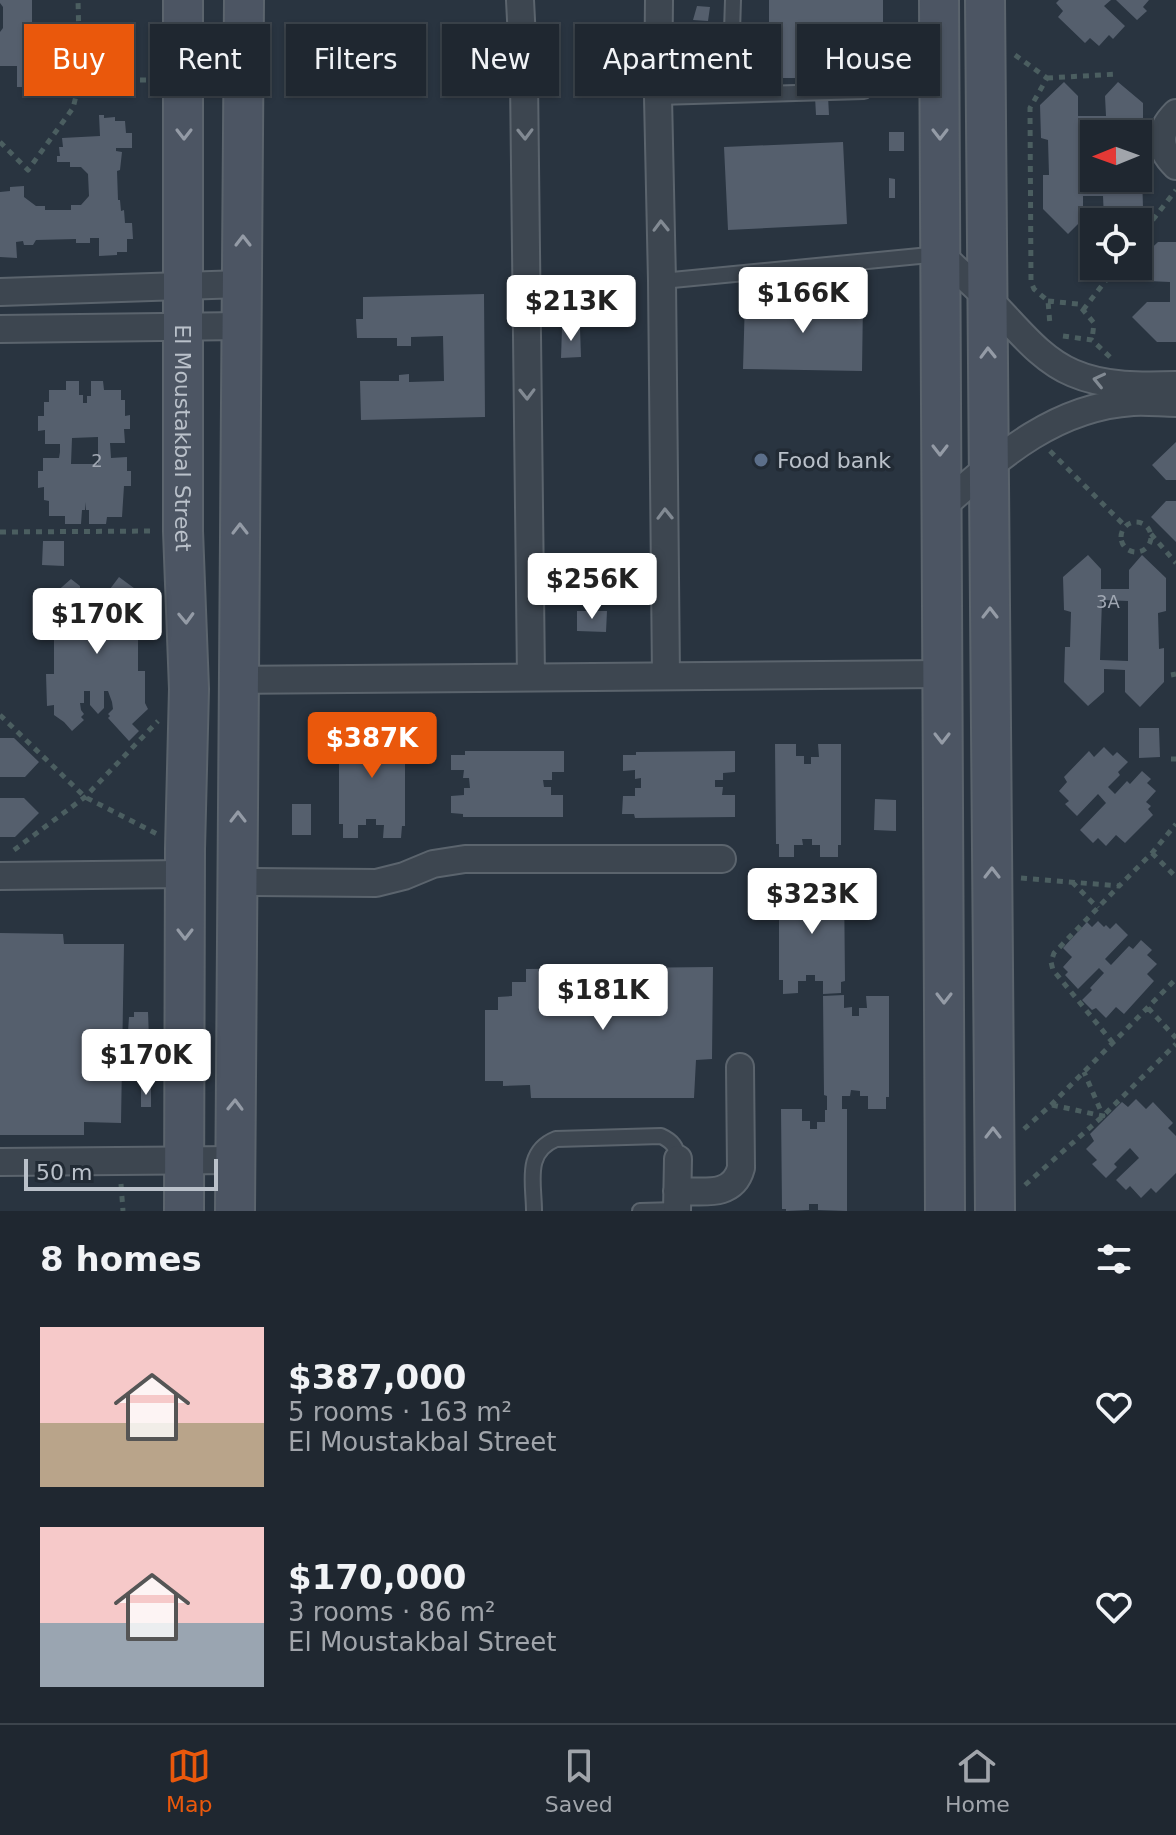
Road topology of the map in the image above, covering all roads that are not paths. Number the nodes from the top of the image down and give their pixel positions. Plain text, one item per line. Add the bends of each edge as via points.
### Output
1 (183, 0) edge
2 (244, 0) edge
3 (520, 0) edge
4 (659, 0) edge
5 (733, 0) edge
6 (939, 0) edge
7 (985, 17) edge
8 (658, 24) edge
9 (732, 24) edge
10 (797, 93) edge
11 (658, 97) joint
12 (1176, 113) edge
13 (1176, 166) edge
14 (940, 254) junction
15 (662, 281) junction
16 (242, 284) junction
17 (184, 285) junction
18 (0, 292) edge
19 (987, 297) junction
20 (183, 326) junction
21 (242, 326) junction
22 (0, 329) edge
23 (1176, 385) edge
24 (1176, 403) edge
25 (990, 465) junction
26 (941, 508) junction
27 (942, 674) junction
28 (666, 676) junction
29 (531, 677) junction
30 (239, 680) junction
31 (722, 859) dead end
32 (185, 862) junction
33 (0, 876) edge
34 (238, 882) junction
35 (740, 1067) dead end
36 (678, 1159) joint
37 (183, 1160) junction
38 (235, 1160) junction
39 (0, 1162) edge
40 (1007, 1200) edge
41 (677, 1204) edge
42 (184, 1211) edge
43 (235, 1211) edge
44 (534, 1211) edge
45 (640, 1211) edge
46 (945, 1211) edge

1 -> 17 street, El Moustakbal Street
16 -> 2 street
3 -> 29 street
4 - 8 street
5 - 9 lane
6 -> 14 street
7 - 19 street
10 - 11 lane
15 -> 11 street
12 - 13 street via 1162,134 1168,159
14 - 15 lane
14 - 19 street
14 -> 26 street
28 -> 15 street
16 - 17 street
16 - 21 street
17 - 18 street
17 - 20 street, El Moustakbal Street
23 -> 19 street via 1103,382 1073,373 1050,360
25 -> 19 street
20 - 21 street
20 - 22 street
20 -> 32 street, El Moustakbal Street via 189,689
30 -> 21 street
24 - 25 street via 1132,402 1091,409 1033,434
25 - 26 street
40 -> 25 street via 993,1156
26 - 27 street
27 - 28 street
27 -> 46 street
28 - 29 street
29 - 30 street
34 -> 30 street
31 - 34 street via 465,859 376,883
32 - 33 street
32 -> 37 street, El Moustakbal Street
38 -> 34 street
35 - 41 street via 738,1180 729,1188
36 - 41 street
36 - 44 lane via 674,1145 661,1136 547,1142 533,1164
37 - 38 street
37 - 39 street
37 - 42 street, El Moustakbal Street
38 - 43 street
41 - 45 lane

